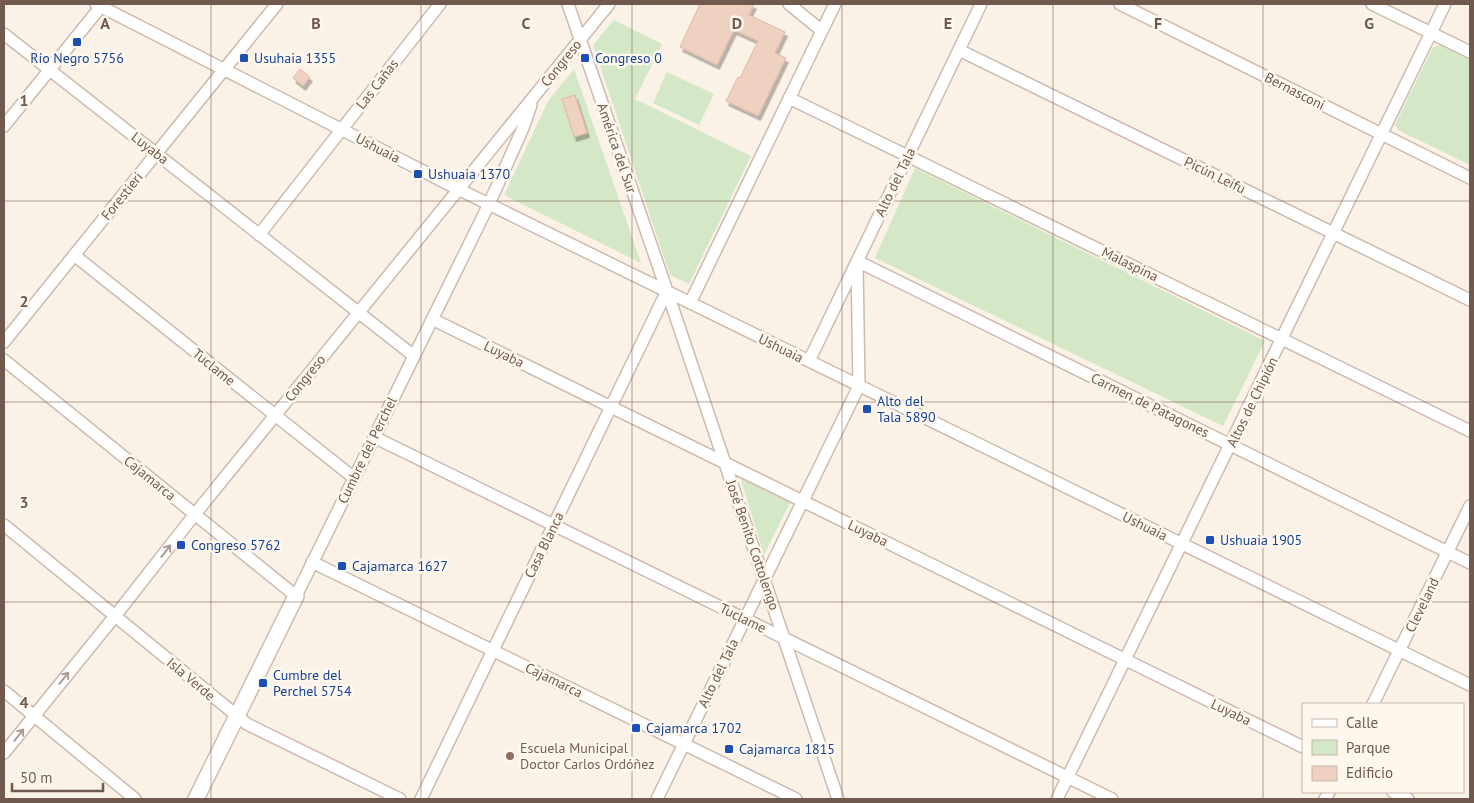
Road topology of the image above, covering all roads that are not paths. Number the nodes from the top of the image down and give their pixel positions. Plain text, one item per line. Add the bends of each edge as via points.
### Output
1 (277, 4) edge
2 (440, 4) edge
3 (568, 4) edge
4 (609, 4) edge
5 (789, 4) edge
6 (835, 4) edge
7 (981, 4) edge
8 (1120, 4) edge
9 (1372, 4) edge
10 (1445, 4) edge
11 (100, 5) edge
12 (822, 31) junction
13 (1431, 33) junction
14 (4, 34) edge
15 (580, 40) junction
16 (959, 50) junction
17 (1470, 52) edge
18 (50, 70) junction
19 (224, 70) junction
20 (533, 98) junction
21 (789, 98) junction
22 (4, 126) edge
23 (341, 130) junction
24 (1382, 135) junction
25 (157, 154) junction
26 (908, 155) junction
27 (1470, 178) edge
28 (458, 189) junction
29 (489, 204) junction
30 (1334, 233) junction
31 (259, 235) junction
32 (74, 255) junction
33 (857, 261) junction
34 (667, 292) junction
35 (1470, 300) edge
36 (690, 302) junction
37 (358, 312) junction
38 (432, 319) junction
39 (1282, 339) junction
40 (4, 342) edge
41 (414, 356) junction
42 (4, 360) edge
43 (809, 361) junction
44 (859, 386) junction
45 (611, 407) junction
46 (275, 416) junction
47 (1470, 431) edge
48 (374, 438) junction
49 (1231, 444) junction
50 (724, 462) junction
51 (354, 478) junction
52 (803, 501) junction
53 (1470, 506) edge
54 (194, 514) junction
55 (4, 525) edge
56 (554, 525) junction
57 (1182, 544) junction
58 (1448, 552) junction
59 (312, 562) junction
60 (1470, 563) edge
61 (764, 580) junction
62 (296, 596) junction
63 (115, 616) junction
64 (745, 619) junction
65 (784, 638) junction
66 (493, 650) junction
67 (1400, 650) junction
68 (1125, 660) junction
69 (1470, 685) edge
70 (4, 691) edge
71 (1374, 703) edge
72 (33, 716) junction
73 (236, 716) junction
74 (684, 744) junction
75 (1302, 747) edge
76 (4, 753) edge
77 (1068, 778) junction
78 (1395, 793) edge
79 (135, 799) edge
80 (196, 799) edge
81 (400, 799) edge
82 (421, 799) edge
83 (657, 799) edge
84 (796, 799) edge
85 (838, 799) edge
86 (1057, 799) edge
87 (1112, 799) edge
88 (1408, 799) edge

1 - 19 street, Forestieri
2 - 23 street, Las Cañas
3 - 15 street, América del Sur
4 - 15 street, Congreso
5 - 12 street
6 - 12 street
7 - 16 street, Alto del Tala
8 - 24 street, Bernasconi
9 - 13 street
10 - 13 street, Altos de Chipión
11 - 18 street
11 - 19 street, Ushuaia
12 - 21 street
13 - 17 street
13 - 24 street, Altos de Chipión
14 - 18 street, Luyaba
15 - 20 street, Congreso
15 - 34 street, América del Sur
16 - 26 street, Alto del Tala
16 - 30 street, Picún Leifu
18 - 22 street
18 - 25 street, Luyaba
19 - 23 street, Ushuaia
19 - 25 street, Forestieri
20 - 28 street, Congreso
20 - 29 street, Cumbre del Perchel
21 - 26 street, Malaspina
21 - 36 street
23 - 28 street, Ushuaia
23 - 31 street, Las Cañas
24 - 27 street, Bernasconi
24 - 30 street, Altos de Chipión
25 - 31 street, Luyaba
25 - 32 street, Forestieri
26 - 33 street, Alto del Tala
26 - 39 street, Malaspina
28 - 29 street, Ushuaia
28 - 37 street, Congreso
29 - 34 street, Ushuaia
29 - 38 street, Cumbre del Perchel
30 - 35 street, Picún Leifu
30 - 39 street, Altos de Chipión
31 - 37 street, Luyaba
32 - 40 street, Forestieri
32 - 46 street, Tuclame
33 - 43 street, Alto del Tala
33 - 44 street
33 - 49 street, Carmen de Patagones
34 - 36 street, Ushuaia
34 - 45 street, Casa Blanca
34 - 50 street, José Benito Cottolengo
36 - 43 street, Ushuaia
37 - 41 street, Luyaba
37 - 46 street, Congreso
38 - 41 street, Cumbre del Perchel
38 - 45 street, Luyaba
39 - 47 street, Malaspina
39 - 49 street, Altos de Chipión
41 - 48 street, Cumbre del Perchel
42 - 54 street, Cajamarca
43 - 44 street, Ushuaia
44 - 52 street, Alto del Tala
44 - 57 street, Ushuaia
45 - 50 street, Luyaba
45 - 56 street, Casa Blanca
46 - 51 street, Tuclame
46 - 54 street, Congreso
48 - 51 street, Cumbre del Perchel
48 - 56 street, Tuclame
49 - 57 street, Altos de Chipión
49 - 58 street, Carmen de Patagones
50 - 52 street, Luyaba
50 - 61 street, José Benito Cottolengo
51 - 59 street, Cumbre del Perchel
52 - 61 street, Alto del Tala
52 - 68 street, Luyaba
53 - 58 street, Cleveland
54 - 62 street, Cajamarca
63 -> 54 street, Congreso
55 - 63 street, Isla Verde
56 - 64 street, Tuclame
56 - 66 street, Casa Blanca
57 - 67 street, Ushuaia
57 - 68 street, Altos de Chipión
58 - 60 street, Carmen de Patagones
58 - 67 street, Cleveland
59 - 62 street, Cumbre del Perchel
59 - 66 street, Cajamarca
61 - 64 street, Alto del Tala
61 - 65 street, José Benito Cottolengo
62 - 73 main road, Cumbre del Perchel
72 -> 63 street, Congreso
63 - 73 street, Isla Verde
64 - 65 street, Tuclame
64 - 74 street, Alto del Tala
65 - 77 street, Tuclame
65 - 85 street, José Benito Cottolengo
66 - 74 street, Cajamarca
66 - 82 street, Casa Blanca
67 - 69 street, Ushuaia
67 - 71 street, Cleveland
68 - 75 street, Luyaba
68 - 77 street, Altos de Chipión
70 - 72 street
76 -> 72 street, Congreso
72 - 79 street
73 - 80 main road, Cumbre del Perchel
73 - 81 street, Isla Verde
74 - 83 street, Alto del Tala
74 - 84 street, Cajamarca
77 - 86 street, Altos de Chipión
77 - 87 street, Tuclame
78 - 88 street

